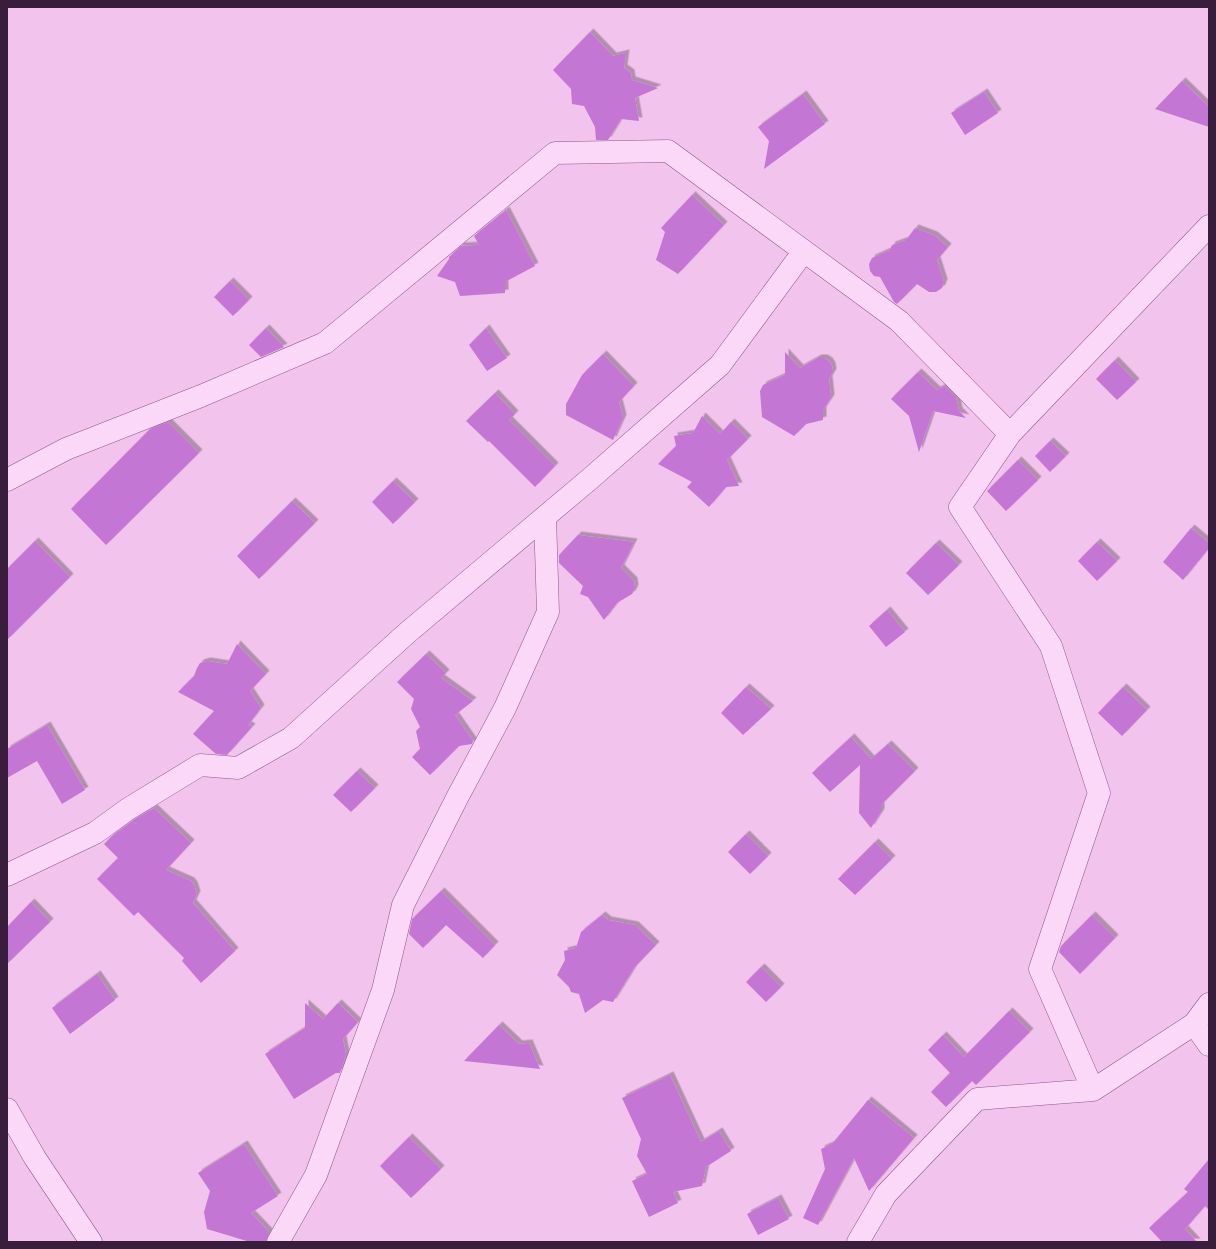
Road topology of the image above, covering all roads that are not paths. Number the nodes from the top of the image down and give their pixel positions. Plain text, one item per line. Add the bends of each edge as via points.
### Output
1 (1209, 226) edge
2 (804, 251) junction
3 (1010, 434) junction
4 (7, 480) edge
5 (544, 517) junction
6 (7, 875) edge
7 (1209, 1004) edge
8 (1194, 1024) junction
9 (1209, 1045) edge
10 (1093, 1090) junction
11 (7, 1109) edge
12 (91, 1242) edge
13 (278, 1242) edge
14 (858, 1242) edge

1 - 3 street
2 - 3 street via 899,321
2 - 4 street via 668,151 555,153 325,343 201,396 66,449
2 - 5 street via 720,365
3 - 10 street via 960,507 1051,646 1099,793 1040,969
5 - 6 street via 407,633 291,738 238,768 200,765 128,809 95,833
5 - 13 street via 548,612 505,708 403,905 383,990 316,1175
7 - 8 street
8 - 9 street
8 - 10 street
10 - 14 street via 977,1099 886,1194
11 - 12 street via 35,1158

